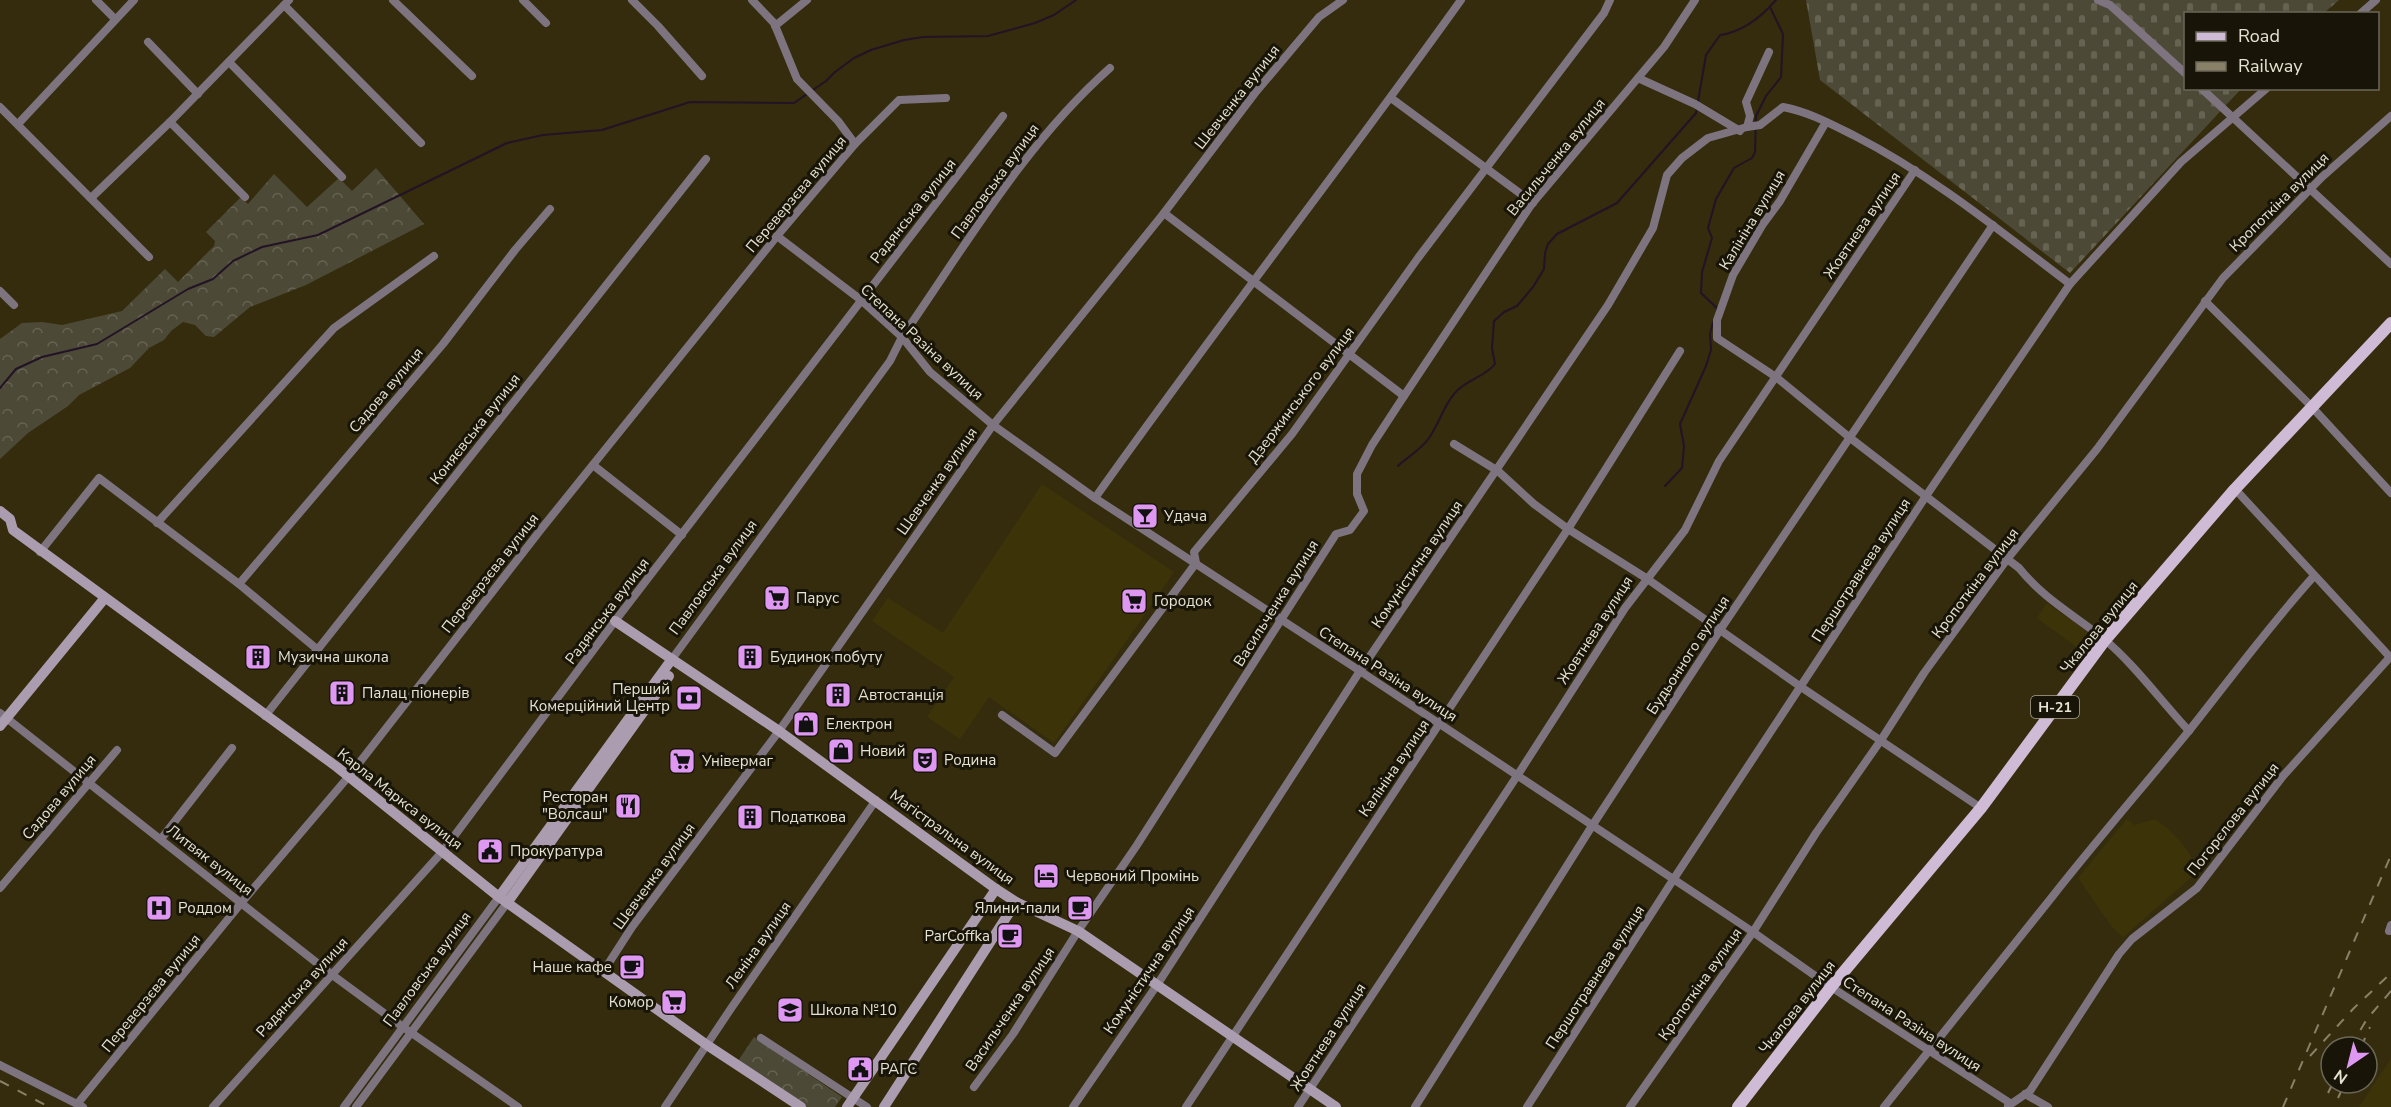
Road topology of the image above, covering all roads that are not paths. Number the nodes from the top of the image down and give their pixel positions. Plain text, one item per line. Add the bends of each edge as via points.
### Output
1 (96, 0) edge
2 (134, 0) edge
3 (393, 0) edge
4 (523, 0) edge
5 (633, 0) edge
6 (752, 0) edge
7 (807, 0) edge
8 (1343, 0) edge
9 (1461, 0) edge
10 (1610, 0) edge
11 (1695, 0) edge
12 (2098, 0) edge
13 (2376, 0) edge
14 (287, 2) edge
15 (2362, 12) edge
16 (115, 19) junction
17 (546, 23) dead end
18 (775, 26) junction
19 (148, 42) dead end
20 (1769, 52) dead end
21 (229, 62) junction
22 (1110, 68) dead end
23 (2184, 73) edge
24 (472, 76) dead end
25 (702, 76) dead end
26 (1638, 78) junction
27 (2203, 90) edge
28 (2265, 90) edge
29 (198, 94) junction
30 (946, 98) dead end
31 (1391, 98) junction
32 (0, 107) edge
33 (1003, 116) dead end
34 (2391, 116) edge
35 (2231, 117) junction
36 (170, 122) junction
37 (1826, 122) junction
38 (18, 124) junction
39 (1750, 127) junction
40 (421, 143) dead end
41 (855, 144) junction
42 (706, 159) dead end
43 (1487, 169) junction
44 (1915, 170) junction
45 (342, 177) dead end
46 (2309, 189) junction
47 (245, 197) dead end
48 (91, 198) junction
49 (1533, 202) junction
50 (550, 209) dead end
51 (1164, 213) junction
52 (1993, 225) junction
53 (777, 236) junction
54 (434, 256) dead end
55 (149, 257) dead end
56 (2391, 264) edge
57 (1254, 283) junction
58 (2070, 284) junction
59 (0, 291) edge
60 (861, 300) junction
61 (2205, 301) junction
62 (14, 305) dead end
63 (2391, 322) edge
64 (902, 337) junction
65 (1680, 351) dead end
66 (1349, 354) junction
67 (1776, 377) junction
68 (1404, 396) junction
69 (2311, 406) junction
70 (993, 426) junction
71 (1849, 437) junction
72 (1454, 444) dead end
73 (593, 465) junction
74 (1498, 471) junction
75 (2235, 489) junction
76 (2390, 490) edge
77 (1926, 496) junction
78 (1095, 498) junction
79 (0, 511) edge
80 (157, 523) junction
81 (1568, 529) junction
82 (682, 535) junction
83 (40, 552) junction
84 (2008, 558) junction
85 (1196, 563) junction
86 (2314, 576) junction
87 (1646, 578) junction
88 (239, 584) junction
89 (104, 599) junction
90 (1282, 620) junction
91 (615, 621) junction
92 (1720, 630) junction
93 (2105, 640) junction
94 (318, 650) junction
95 (2391, 656) edge
96 (674, 662) junction
97 (1360, 671) junction
98 (1801, 687) junction
99 (265, 716) junction
100 (1002, 716) dead end
101 (2, 719) edge
102 (1439, 724) junction
103 (779, 731) junction
104 (2188, 731) junction
105 (1881, 740) junction
106 (232, 748) dead end
107 (117, 750) dead end
108 (349, 776) junction
109 (1517, 776) junction
110 (89, 782) junction
111 (876, 800) junction
112 (1980, 808) junction
113 (1592, 826) junction
114 (161, 839) junction
115 (442, 852) junction
116 (1673, 880) junction
117 (0, 888) edge
118 (996, 889) junction
119 (503, 900) junction
120 (242, 902) junction
121 (1016, 902) junction
122 (1078, 931) junction
123 (1753, 932) junction
124 (603, 972) junction
125 (332, 974) junction
126 (1157, 985) junction
127 (1831, 987) junction
128 (403, 1027) junction
129 (411, 1033) junction
130 (1232, 1035) junction
131 (761, 1038) dead end
132 (707, 1046) junction
133 (1928, 1050) junction
134 (0, 1065) edge
135 (975, 1087) dead end
136 (1310, 1089) junction
137 (2025, 1094) junction
138 (850, 1102) edge
139 (81, 1105) edge
140 (2008, 1105) edge
141 (213, 1107) edge
142 (344, 1107) edge
143 (356, 1107) edge
144 (518, 1107) edge
145 (665, 1107) edge
146 (801, 1107) edge
147 (867, 1107) edge
148 (884, 1107) edge
149 (1073, 1107) edge
150 (1186, 1107) edge
151 (1298, 1107) edge
152 (1336, 1107) edge
153 (1415, 1107) edge
154 (1527, 1107) edge
155 (1630, 1107) edge
156 (1738, 1107) edge
157 (1884, 1107) edge
158 (2048, 1107) edge

1 - 16 street
2 - 16 street
3 - 24 street
4 - 17 street
5 - 25 street
6 - 18 street
7 - 18 street
8 - 51 street, Шевченка вулиця via 1318,17
9 - 31 street
10 - 43 street, Дзержинського вулиця
11 - 26 street, Васильченка вулиця
12 - 23 street via 2110,5
13 - 15 street
14 - 21 street
14 - 40 street
16 - 38 street
18 - 41 street via 796,79
19 - 29 street
20 - 39 street via 1746,102
21 - 29 street
21 - 45 street
22 - 64 street, Павловська вулиця via 1077,97 1013,176
26 - 39 street
26 - 49 street, Васильченка вулиця
27 - 35 street
28 - 35 street, Першотравнева вулиця
29 - 36 street
30 - 41 street, Переверзєва вулиця via 899,100
31 - 43 street
31 - 57 street
32 - 38 street
33 - 60 street, Радянська вулиця
34 - 46 street, Кропоткіна вулиця
35 - 46 street
35 - 58 street, Першотравнева вулиця via 2181,162
36 - 47 street
36 - 48 street
37 - 39 street via 1804,111 1783,107
37 - 44 street
37 - 67 street, Калініна вулиця via 1733,275 1717,320 1717,338
38 - 48 street
39 - 74 street, Комуністична вулиця via 1708,138 1667,175 1653,228 1608,305
41 - 53 street, Переверзєва вулиця
42 - 94 street, Коняєвська вулиця
43 - 49 street
43 - 66 street, Дзержинського вулиця
44 - 52 street
44 - 67 street, Жовтнева вулиця
46 - 56 street
46 - 61 street, Кропоткіна вулиця
48 - 55 street
49 - 68 street, Васильченка вулиця
50 - 88 street, Садова вулиця via 443,344
51 - 57 street
51 - 70 street, Шевченка вулиця
52 - 58 street
52 - 71 street, Будьонного вулиця
53 - 60 street, Степана Разіна вулиця
53 - 73 street, Переверзєва вулиця
54 - 80 street via 334,328
57 - 66 street
57 - 78 street
58 - 77 street, Першотравнева вулиця
59 - 62 street
60 - 64 street, Степана Разіна вулиця
60 - 82 street, Радянська вулиця
61 - 69 street
61 - 84 street, Кропоткіна вулиця via 2097,449
63 - 69 main road, Чкалова вулиця / Н-21
64 - 70 street, Степана Разіна вулиця via 930,372
64 - 96 street, Павловська вулиця via 890,361
65 - 81 street, Калініна вулиця
66 - 68 street
66 - 85 street, Дзержинського вулиця via 1292,434 1194,552
67 - 71 street
67 - 87 street, Жовтнева вулиця via 1719,461 1685,530
68 - 90 street, Васильченка вулиця via 1357,474 1357,494 1364,511 1350,530 1336,534
69 - 75 main road, Чкалова вулиця / Н-21
69 - 76 street
70 - 78 street, Степана Разіна вулиця
70 - 103 street, Шевченка вулиця
71 - 77 street
71 - 92 street, Будьонного вулиця
72 - 74 street
73 - 82 street
73 - 108 street, Переверзєва вулиця
74 - 81 street
74 - 97 street, Комуністична вулиця
75 - 86 street
75 - 93 main road, Чкалова вулиця / Н-21
77 - 84 street
77 - 98 street, Першотравнева вулиця
78 - 85 street, Степана Разіна вулиця
79 - 83 street, Карла Маркса вулиця via 10,519 13,530
80 - 83 street via 99,478
80 - 88 street
81 - 87 street
81 - 102 street, Калініна вулиця
82 - 91 street, Радянська вулиця
83 - 89 street, Карла Маркса вулиця
84 - 93 street via 2052,602
84 - 105 street, Кропоткіна вулиця
85 - 90 street, Степана Разіна вулиця
85 - 100 street, Дзержинського вулиця via 1055,753
86 - 95 street
86 - 104 street via 2270,625
87 - 92 street
87 - 109 street, Жовтнева вулиця
88 - 94 street
89 - 99 street, Карла Маркса вулиця
89 - 101 street
90 - 97 street, Степана Разіна вулиця
90 - 122 street, Васильченка вулиця
91 - 96 street, Магістральна вулиця
91 - 115 street, Радянська вулиця
92 - 98 street
92 - 113 street, Будьонного вулиця
93 - 104 street
93 - 112 main road, Чкалова вулиця / Н-21
94 - 99 street, Коняєвська вулиця
95 - 137 street, Погорєлова вулиця via 2283,776 2197,888 2132,939 2119,954
96 - 103 street, Магістральна вулиця
96 - 119 street, Павловська вулиця
97 - 102 street, Степана Разіна вулиця
97 - 126 street, Комуністична вулиця
98 - 105 street
98 - 116 street, Першотравнева вулиця
99 - 108 street, Карла Маркса вулиця
101 - 110 street, Литвяк вулиця
102 - 109 street, Степана Разіна вулиця
102 - 130 street, Калініна вулиця
103 - 111 street, Магістральна вулиця
103 - 124 street, Шевченка вулиця via 632,927
104 - 133 street
105 - 112 street
105 - 123 street, Кропоткіна вулиця
106 - 114 street
107 - 110 street, Садова вулиця
108 - 115 street, Карла Маркса вулиця
108 - 120 street, Переверзєва вулиця
109 - 113 street, Степана Разіна вулиця
109 - 136 street, Жовтнева вулиця
110 - 114 street, Литвяк вулиця
110 - 117 street, Садова вулиця
111 - 118 street, Магістральна вулиця
111 - 132 street, Леніна вулиця
112 - 127 main road, Чкалова вулиця / Н-21
113 - 116 street, Степана Разіна вулиця
113 - 153 street, Будьонного вулиця
114 - 120 street, Литвяк вулиця
115 - 119 street, Карла Маркса вулиця
115 - 125 street, Радянська вулиця
116 - 123 street, Степана Разіна вулиця
116 - 154 street, Першотравнева вулиця
118 - 121 street, Магістральна вулиця
118 - 138 street
119 - 124 street, Карла Маркса вулиця
119 - 128 street, Павловська вулиця
119 - 129 street, Павловська вулиця
120 - 125 street, Литвяк вулиця
120 - 139 street, Переверзєва вулиця
121 - 122 street, Магістральна вулиця
121 - 148 street
122 - 126 street, Магістральна вулиця
122 - 135 street, Васильченка вулиця
123 - 127 street, Степана Разіна вулиця
123 - 155 street, Кропоткіна вулиця
124 - 132 street, Карла Маркса вулиця
125 - 128 street, Литвяк вулиця
125 - 141 street, Радянська вулиця
126 - 130 street, Магістральна вулиця
126 - 149 street, Комуністична вулиця
127 - 133 street, Степана Разіна вулиця
127 - 156 main road, Чкалова вулиця / Н-21
128 - 129 street, Литвяк вулиця
128 - 142 street, Павловська вулиця
129 - 143 street, Павловська вулиця
129 - 144 street, Литвяк вулиця
130 - 136 street, Магістральна вулиця
130 - 150 street, Калініна вулиця
131 - 138 street
132 - 145 street, Леніна вулиця
132 - 146 street, Карла Маркса вулиця
133 - 140 street, Степана Разіна вулиця
133 - 157 street
134 - 139 street
136 - 151 street, Жовтнева вулиця
136 - 152 street, Магістральна вулиця
137 - 140 street, Погорєлова вулиця
137 - 158 street
138 - 147 street

